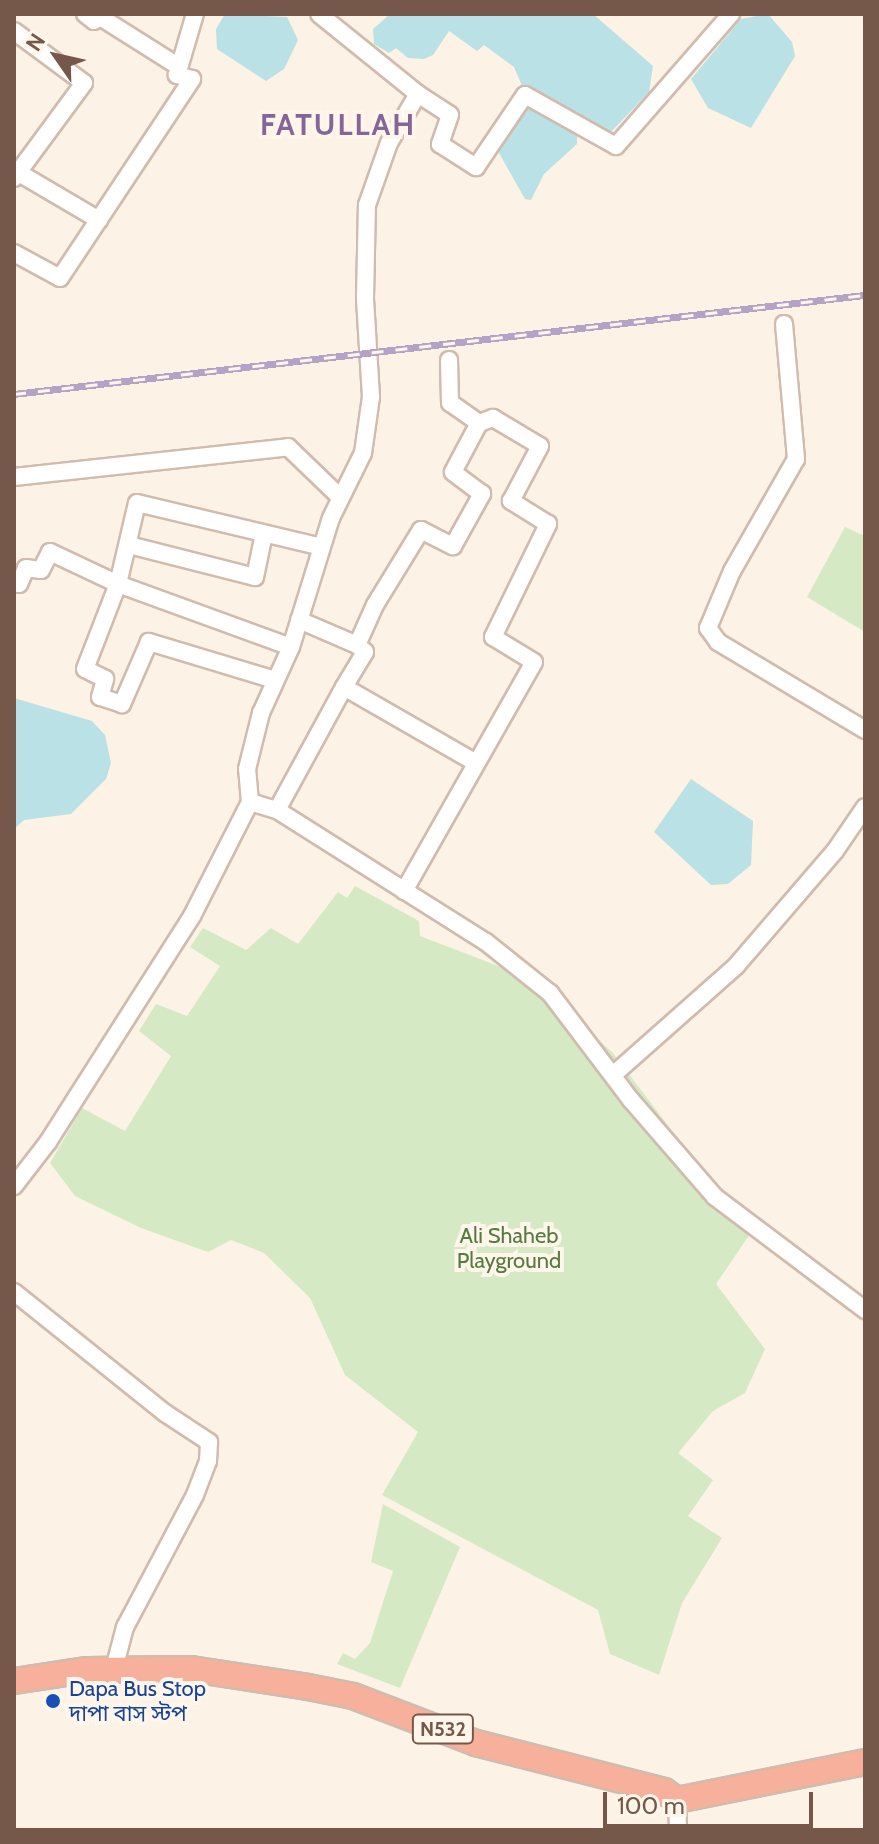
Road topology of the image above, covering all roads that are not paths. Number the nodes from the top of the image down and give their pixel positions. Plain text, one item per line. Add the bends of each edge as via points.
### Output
1 (85, 14) edge
2 (97, 14) edge
3 (195, 14) edge
4 (319, 14) edge
5 (731, 14) edge
6 (14, 31) edge
7 (178, 66) junction
8 (418, 94) junction
9 (17, 176) edge
10 (99, 220) junction
11 (14, 253) edge
12 (784, 324) dead end
13 (449, 360) dead end
14 (479, 423) junction
15 (14, 477) edge
16 (340, 497) junction
17 (264, 534) junction
18 (129, 545) junction
19 (321, 547) junction
20 (14, 583) edge
21 (118, 584) junction
22 (299, 620) junction
23 (357, 645) junction
24 (291, 647) junction
25 (275, 680) junction
26 (344, 687) junction
27 (865, 730) edge
28 (476, 763) junction
29 (250, 802) junction
30 (865, 807) edge
31 (277, 810) junction
32 (404, 891) junction
33 (613, 1075) junction
34 (14, 1186) edge
35 (14, 1292) edge
36 (865, 1310) edge
37 (114, 1669) junction
38 (14, 1681) edge
39 (865, 1762) edge
40 (677, 1800) junction
41 (678, 1830) edge

1 - 2 street via 94,21
2 - 7 street
3 - 7 street
4 - 8 street
5 - 8 street via 616,146 525,95 476,167 440,144 450,115
6 - 9 street via 84,83
7 - 10 street via 177,75 192,79
8 - 16 street via 389,143 367,205 371,397 363,453
9 - 10 street
10 - 11 street via 60,278
12 - 27 street via 796,459 732,571 708,628 718,642
13 - 14 street via 450,403
14 - 23 street via 453,472 482,494 453,546 421,530
14 - 28 street via 493,418 540,446 511,501 548,524 493,637 534,662
15 - 16 street via 288,447
16 - 19 street
17 - 18 street via 137,503
17 - 18 street via 255,577
17 - 19 street
18 - 21 street
19 - 22 street
20 - 21 street via 19,584 26,568 41,570 50,552
21 - 24 street
21 - 25 street via 85,669 105,679 100,697 122,704 149,642
22 - 23 street
22 - 24 street
23 - 26 street via 365,652
24 - 25 street
25 - 29 street via 247,769
26 - 28 street
26 - 31 street
28 - 32 street
29 - 31 street
29 - 34 street via 192,916 48,1142
30 - 33 street via 835,851 736,966
31 - 32 street
32 - 33 street via 486,942 550,993
33 - 36 street via 715,1197
35 - 37 street via 209,1442 195,1495 125,1627
37 - 38 highway, N532
37 - 40 highway, N532 via 191,1669 353,1696 476,1743 664,1791
39 - 40 highway
40 - 41 street

